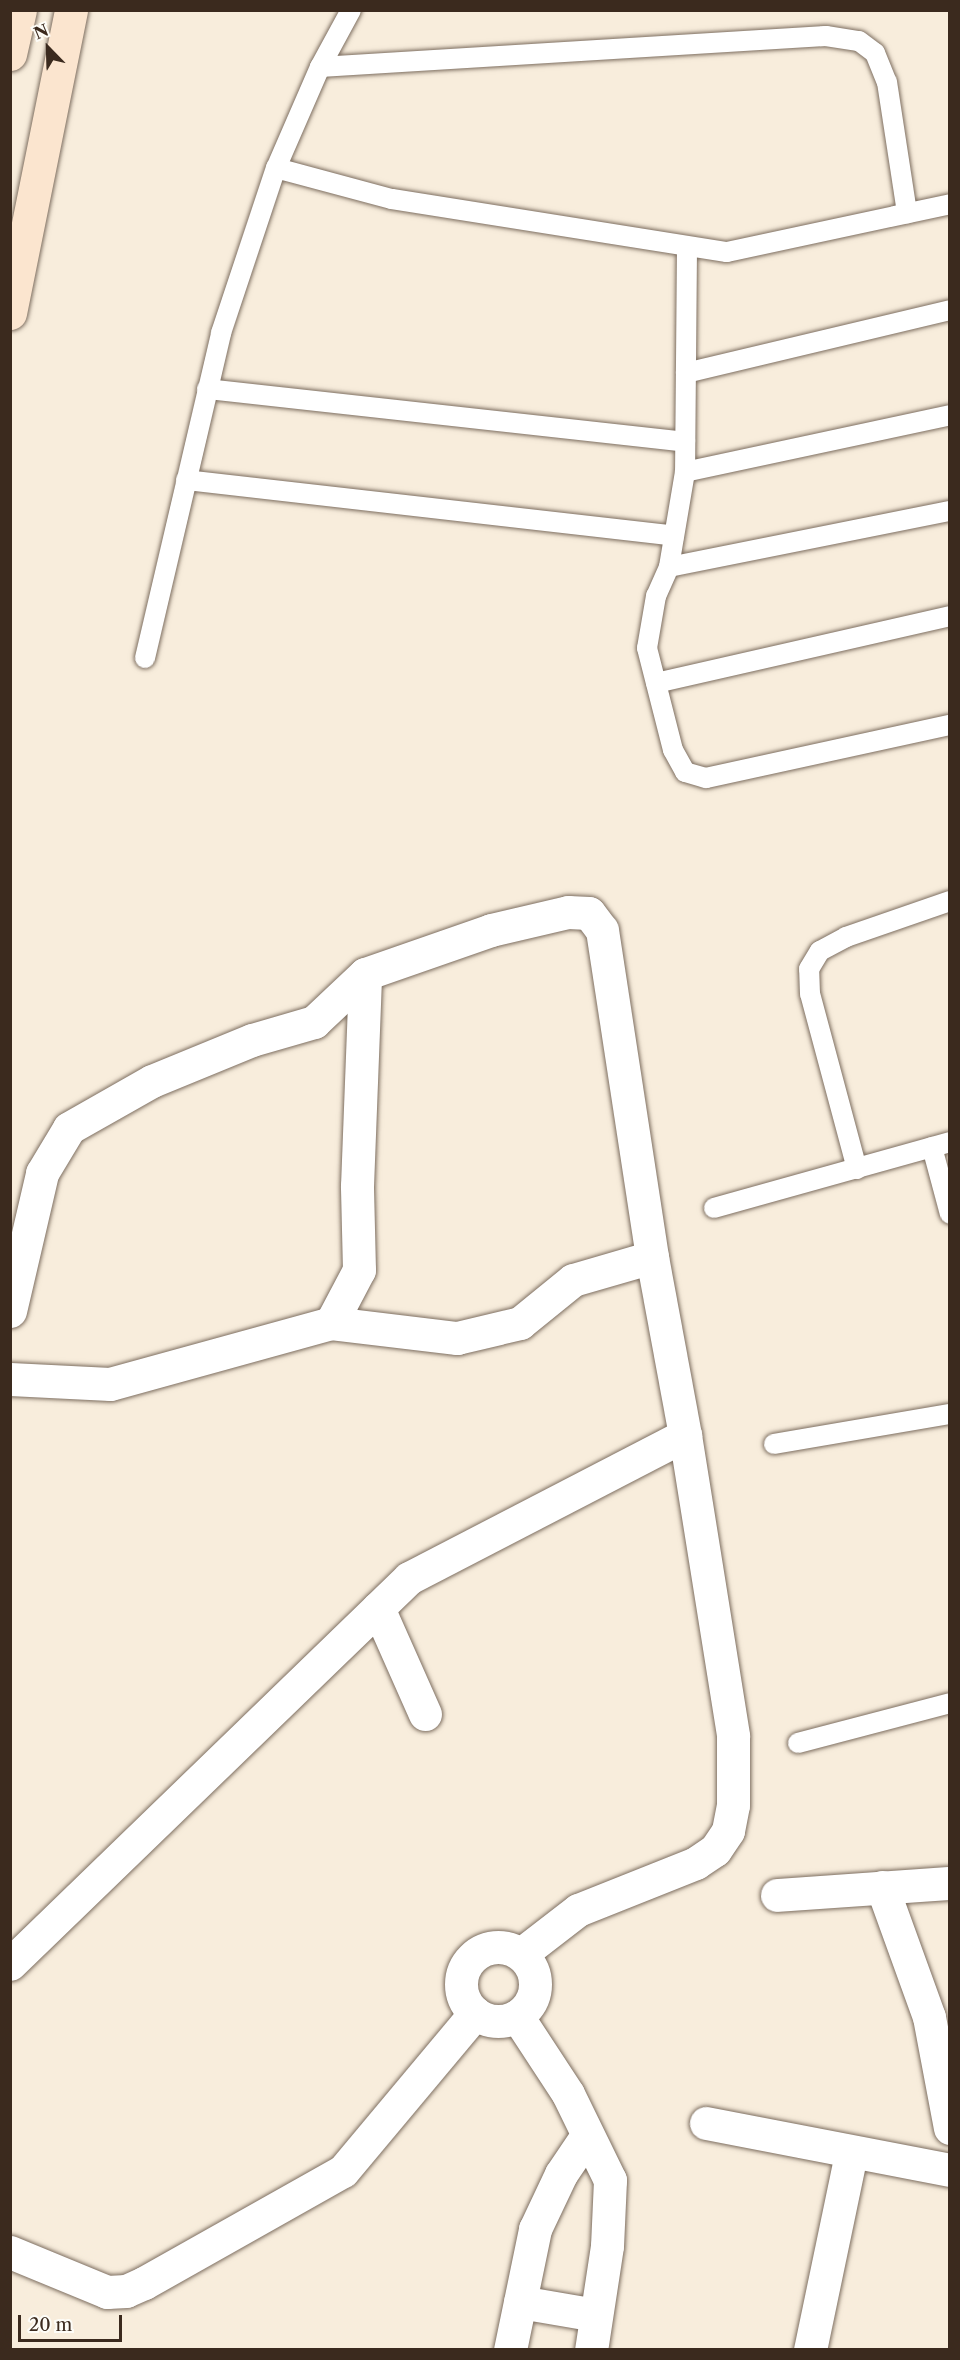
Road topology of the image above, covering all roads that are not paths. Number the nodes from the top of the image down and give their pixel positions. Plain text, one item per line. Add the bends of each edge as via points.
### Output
1 (20, 10) edge
2 (71, 10) edge
3 (351, 10) edge
4 (10, 54) edge
5 (320, 67) junction
6 (276, 168) junction
7 (950, 204) edge
8 (907, 213) junction
9 (687, 248) junction
10 (950, 310) edge
11 (10, 313) edge
12 (686, 374) junction
13 (207, 389) junction
14 (950, 415) edge
15 (685, 442) junction
16 (685, 472) junction
17 (186, 480) junction
18 (950, 511) edge
19 (674, 536) junction
20 (669, 567) junction
21 (950, 616) edge
22 (145, 658) dead end
23 (656, 683) junction
24 (950, 725) edge
25 (950, 901) edge
26 (365, 974) junction
27 (941, 1145) edge
28 (857, 1169) junction
29 (714, 1208) dead end
30 (950, 1214) edge
31 (652, 1257) junction
32 (10, 1311) edge
33 (331, 1323) junction
34 (10, 1379) edge
35 (950, 1414) edge
36 (685, 1435) junction
37 (774, 1444) dead end
38 (378, 1608) junction
39 (950, 1703) edge
40 (425, 1714) dead end
41 (798, 1743) dead end
42 (950, 1883) edge
43 (882, 1887) junction
44 (777, 1895) dead end
45 (521, 1954) junction
46 (10, 1964) edge
47 (475, 2013) junction
48 (517, 2016) junction
49 (706, 2123) dead end
50 (950, 2127) edge
51 (586, 2137) junction
52 (851, 2153) junction
53 (950, 2170) edge
54 (10, 2252) edge
55 (520, 2302) junction
56 (596, 2315) junction
57 (510, 2349) edge
58 (591, 2349) edge
59 (810, 2349) edge

1 - 4 main road
2 - 11 main road
3 - 5 lane
5 - 6 lane
5 - 8 lane via 826,36 859,41 875,53 887,82
6 - 9 lane via 392,199
6 - 13 lane via 221,333
7 - 8 lane
8 - 9 lane via 727,252
9 - 12 lane
10 - 12 lane
12 - 15 lane
13 - 15 lane
13 - 17 lane
14 - 16 lane
15 - 16 lane
16 - 19 lane
17 - 19 lane
17 - 22 lane
18 - 20 lane
19 - 20 lane
20 - 23 lane via 649,623 647,648
21 - 23 lane
23 - 24 lane via 673,750 685,772 705,778
25 - 28 lane via 846,937 820,951 809,969 810,994
26 - 31 street via 491,930 568,912 589,913 602,930
26 - 32 street via 314,1022 252,1040 152,1081 69,1128 42,1173
26 - 33 street via 357,1186 359,1270
27 - 28 lane
27 - 30 lane
28 - 29 lane
31 - 33 street via 573,1280 520,1323 457,1338
31 - 36 street
33 - 34 street via 110,1384
35 - 37 lane
36 - 38 street via 409,1578
36 - 45 street via 733,1736 733,1805 728,1831 715,1850 696,1863 578,1910
38 - 40 street
38 - 46 street
39 - 41 lane
42 - 43 street
43 - 44 street
43 - 50 street via 929,2017
45 - 47 street via 494,1947 469,1961 462,1988
45 - 48 street via 531,1965 534,1993
47 - 48 street via 503,2020
47 - 54 street via 343,2170 144,2283 126,2291 107,2292
48 - 51 street via 568,2094
49 - 52 street
51 - 55 street via 561,2174 535,2229
51 - 56 street via 610,2181 607,2246
52 - 53 street
52 - 59 street
55 - 56 street
55 - 57 street
56 - 58 street

